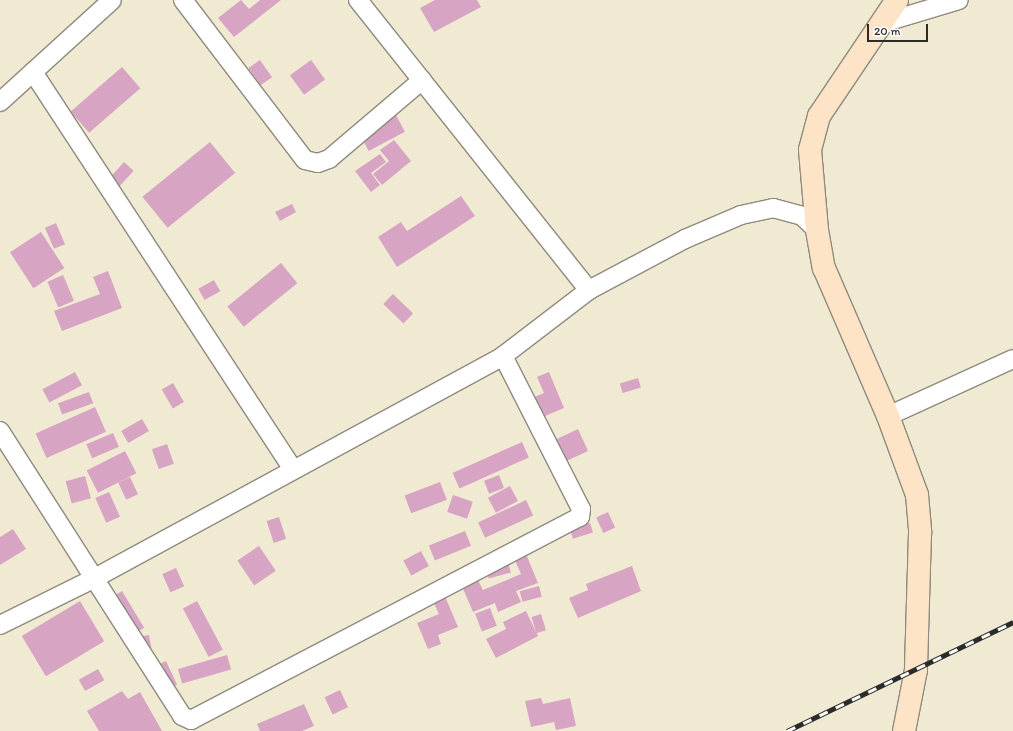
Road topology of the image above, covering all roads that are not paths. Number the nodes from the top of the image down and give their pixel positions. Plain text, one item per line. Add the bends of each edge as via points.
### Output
1 (112, 0) edge
2 (184, 0) edge
3 (358, 0) edge
4 (897, 0) edge
5 (959, 0) edge
6 (883, 22) junction
7 (33, 72) junction
8 (422, 80) junction
9 (0, 102) edge
10 (817, 230) junction
11 (589, 290) junction
12 (503, 356) junction
13 (1013, 359) edge
14 (888, 416) junction
15 (0, 431) edge
16 (293, 470) junction
17 (93, 579) junction
18 (0, 625) edge
19 (904, 731) edge

1 - 7 street
2 - 8 street via 305,160 318,163 329,159
3 - 8 street
4 - 6 street
5 - 6 street
6 - 10 street via 819,116 810,150
7 - 9 street
7 - 16 street
8 - 11 street
10 - 11 street via 802,216 773,208 741,215 685,239
10 - 14 street via 824,268
11 - 12 street
12 - 16 street
12 - 17 street via 581,509 580,517 191,720 182,716
13 - 14 street
14 - 19 street via 917,495 920,533 916,670
15 - 17 street
16 - 17 street
17 - 18 street

